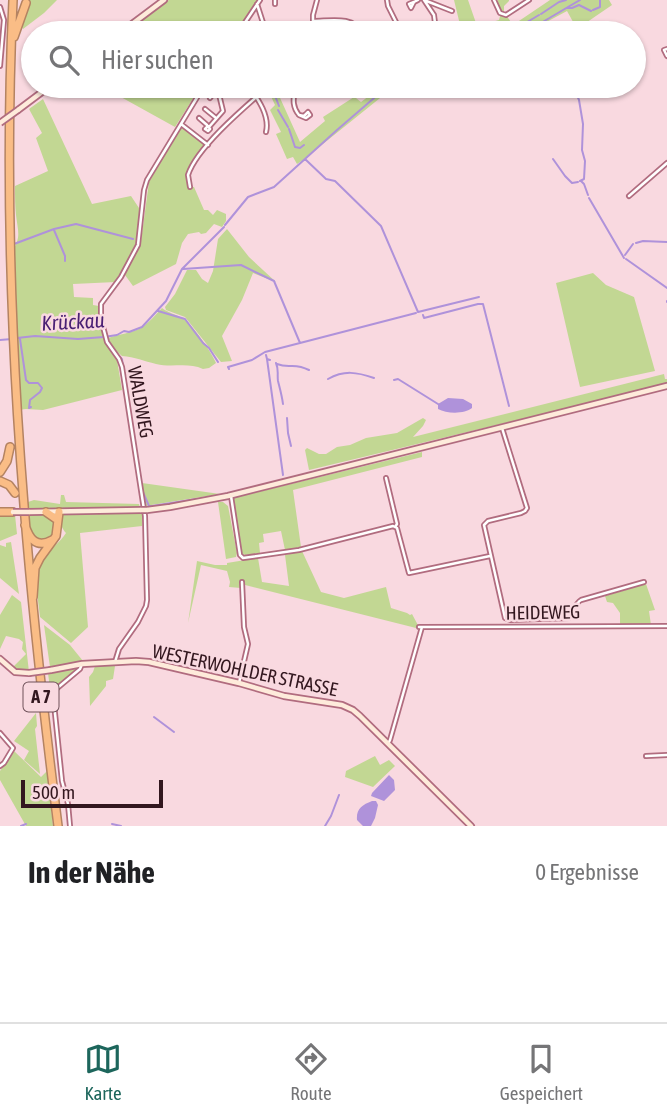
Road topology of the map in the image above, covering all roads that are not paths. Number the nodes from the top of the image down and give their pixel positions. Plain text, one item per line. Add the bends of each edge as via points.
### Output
1 (164, 0) edge
2 (260, 0) edge
3 (317, 0) edge
4 (387, 0) edge
5 (424, 0) edge
6 (494, 0) edge
7 (529, 0) edge
8 (16, 1) edge
9 (257, 5) junction
10 (0, 7) edge
11 (453, 11) dead end
12 (136, 21) edge
13 (246, 21) edge
14 (262, 21) edge
15 (313, 21) edge
16 (395, 21) edge
17 (435, 21) edge
18 (666, 50) edge
19 (667, 56) edge
20 (0, 66) edge
21 (34, 98) edge
22 (197, 98) edge
23 (220, 98) edge
24 (255, 98) edge
25 (256, 98) edge
26 (294, 98) edge
27 (205, 109) dead end
28 (299, 116) dead end
29 (199, 118) dead end
30 (217, 118) junction
31 (0, 123) edge
32 (181, 124) junction
33 (265, 132) dead end
34 (208, 145) junction
35 (667, 163) edge
36 (190, 187) dead end
37 (629, 196) dead end
38 (1, 210) edge
39 (7, 383) dead end
40 (667, 386) edge
41 (502, 428) junction
42 (11, 435) junction
43 (0, 472) edge
44 (386, 478) dead end
45 (0, 481) edge
46 (230, 496) junction
47 (219, 498) junction
48 (231, 504) junction
49 (16, 510) junction
50 (0, 512) edge
51 (46, 512) joint
52 (58, 518) junction
53 (25, 524) junction
54 (396, 527) junction
55 (55, 538) junction
56 (490, 556) junction
57 (243, 582) dead end
58 (644, 583) dead end
59 (33, 597) junction
60 (667, 626) edge
61 (0, 659) edge
62 (116, 662) junction
63 (82, 664) junction
64 (239, 683) junction
65 (0, 733) edge
66 (388, 744) junction
67 (667, 755) edge
68 (646, 756) dead end
69 (0, 766) edge
70 (60, 826) edge
71 (70, 826) edge
72 (471, 826) edge

1 - 12 main road
2 - 9 street
3 - 15 street
4 - 16 street
5 - 11 street
5 - 17 street
6 - 7 street via 506,15
8 - 38 highway via 3,114
8 - 53 highway, A 7 via 8,108 6,245
9 - 13 street
9 - 14 street
10 - 20 street via 4,20
18 - 19 street
21 - 31 main road, bridge
22 - 32 street, WALDWEG
23 - 30 street via 223,111
24 - 34 street
25 - 33 street via 267,121
26 - 28 street
27 - 30 street
29 - 30 street via 209,127
32 - 34 street
32 - 62 street, WALDWEG via 145,185 138,245 101,304 106,338 122,367 145,527 146,606 122,642
34 - 36 street via 189,171
35 - 37 street
39 - 42 highway, A 7
40 - 41 main road
41 - 46 main road
41 - 56 street via 527,508 485,523
42 - 43 highway
42 - 49 highway, A 7
44 - 54 street
45 - 49 highway via 13,489
46 - 47 main road
46 - 48 street
47 - 48 street
47 - 52 main road, bridge via 170,508
48 - 54 street via 243,558
49 - 50 highway
49 - 51 main road, bridge
49 - 70 highway, A 7
51 - 52 highway
52 - 55 highway
53 - 55 highway via 37,543
53 - 59 highway, A 7
54 - 56 street via 409,573
55 - 59 highway via 37,564
56 - 58 street via 508,620 569,618 578,601
57 - 64 street via 248,644
59 - 70 highway, A 7
60 - 66 street, HEIDEWEG via 420,627
61 - 63 main road, WESTERWOHLDER STRASSE, bridge via 15,672 29,673
62 - 63 main road, WESTERWOHLDER STRASSE
62 - 64 main road, WESTERWOHLDER STRASSE via 149,662
63 - 71 street via 53,694
64 - 66 main road, WESTERWOHLDER STRASSE via 348,707
65 - 69 street via 13,748
66 - 72 main road, WESTERWOHLDER STRASSE
67 - 68 street

